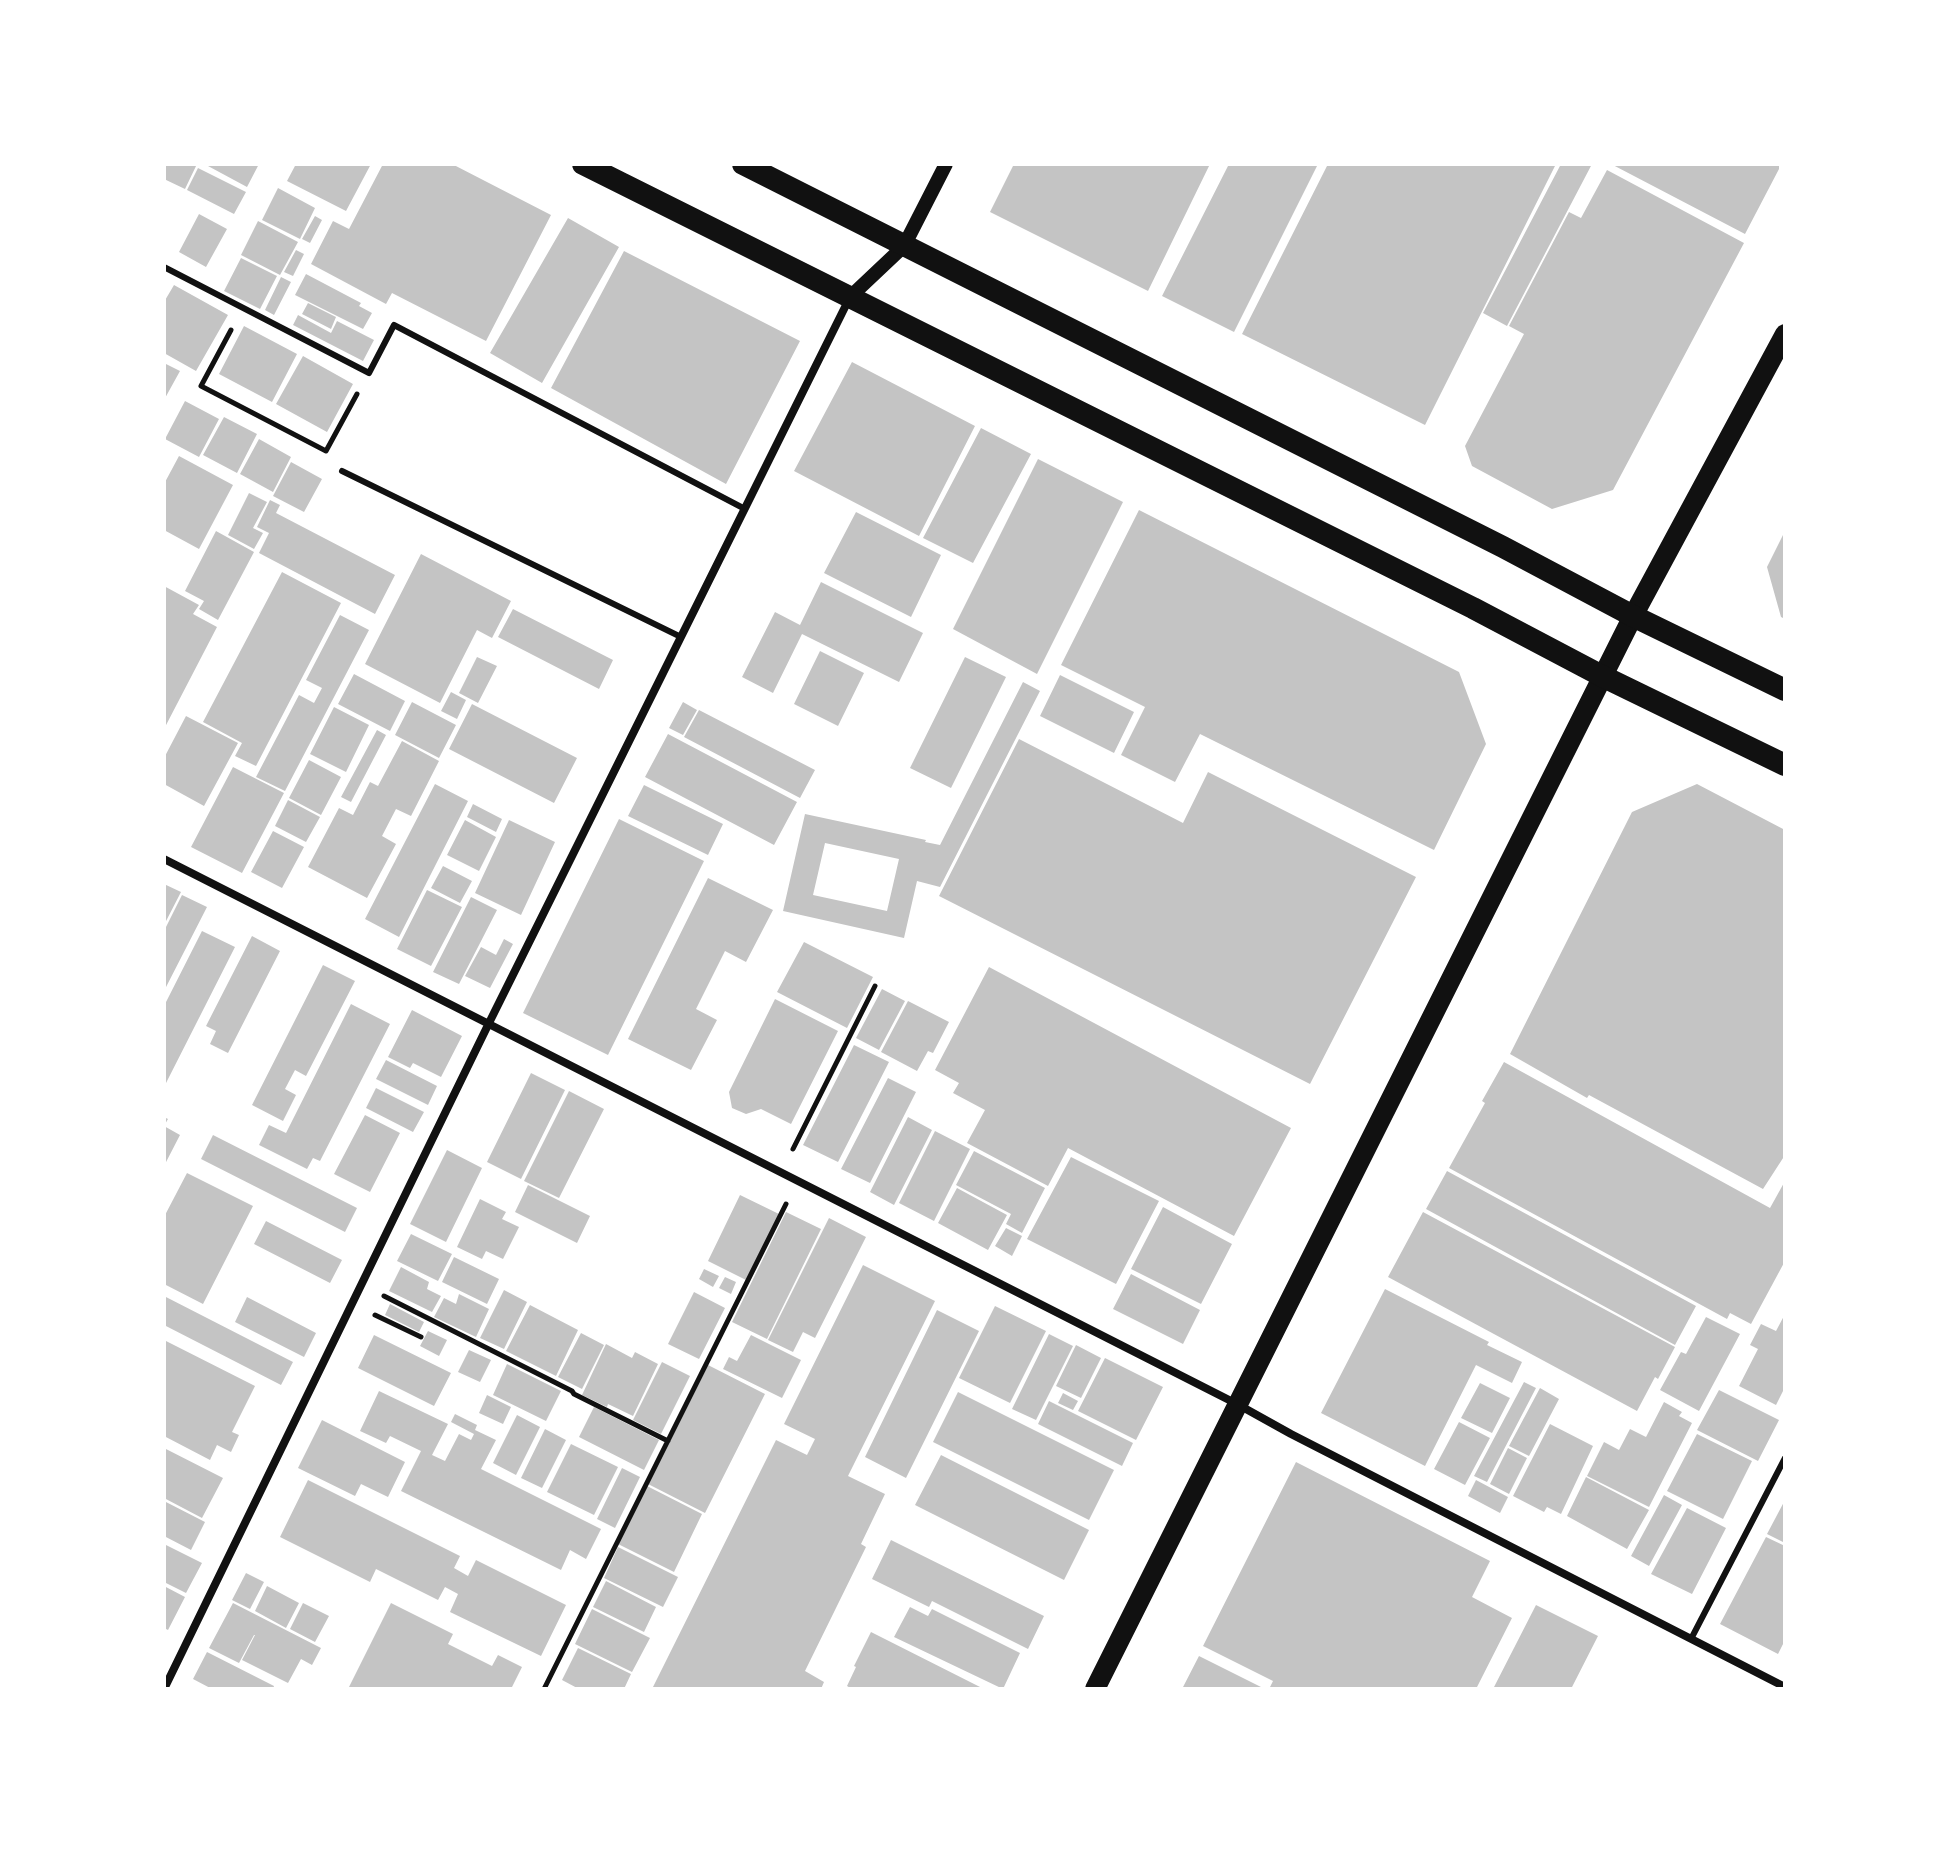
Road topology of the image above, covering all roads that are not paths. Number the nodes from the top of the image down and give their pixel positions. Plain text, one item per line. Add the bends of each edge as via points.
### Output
1 (583, 164) edge
2 (743, 164) edge
3 (946, 164) edge
4 (904, 246) junction
5 (164, 267) edge
6 (850, 297) junction
7 (1785, 334) edge
8 (342, 471) dead end
9 (745, 509) junction
10 (1633, 616) junction
11 (681, 637) junction
12 (1602, 676) junction
13 (1785, 690) edge
14 (1785, 765) edge
15 (164, 859) edge
16 (488, 1025) junction
17 (1237, 1404) junction
18 (1785, 1458) edge
19 (1691, 1639) junction
20 (1785, 1687) edge
21 (164, 1689) edge
22 (1095, 1689) edge

1 - 6 highway
2 - 4 highway
3 - 4 street
4 - 6 street
4 - 10 highway
5 - 9 lane via 369,373 394,325
6 - 9 street
6 - 12 highway
7 - 10 main road
8 - 11 lane
9 - 11 street
10 - 12 main road
10 - 13 highway
11 - 16 street
12 - 14 highway
12 - 17 main road
15 - 16 street
16 - 17 street
16 - 21 street
17 - 19 street
17 - 22 main road
18 - 19 lane
19 - 20 street

